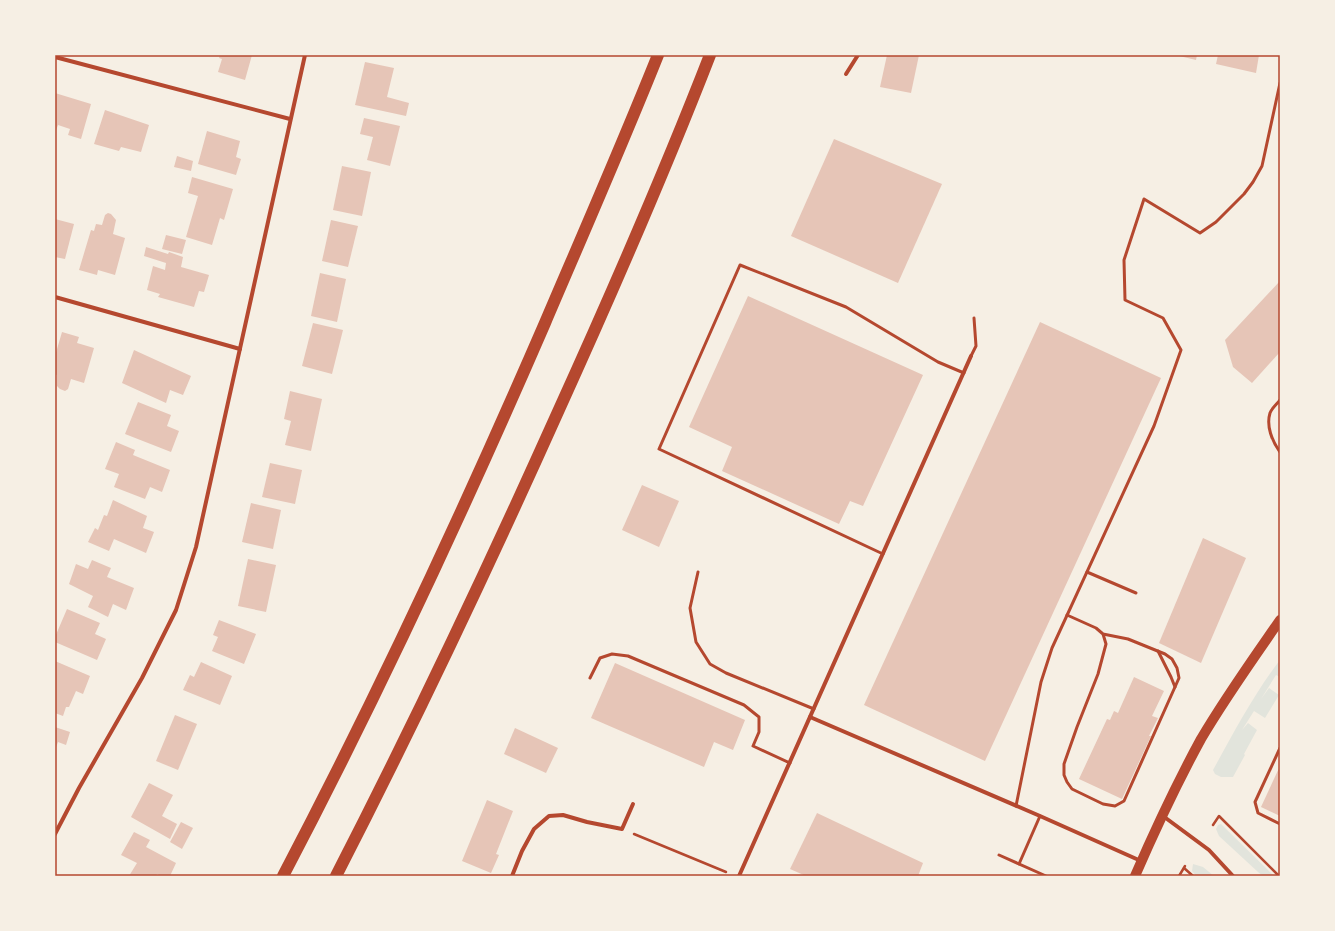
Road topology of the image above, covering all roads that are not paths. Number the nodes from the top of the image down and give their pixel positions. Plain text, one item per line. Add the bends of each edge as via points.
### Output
1 (305, 55) edge
2 (658, 55) edge
3 (710, 55) edge
4 (858, 55) edge
5 (55, 57) edge
6 (846, 74) dead end
7 (1280, 83) edge
8 (290, 119) junction
9 (55, 297) edge
10 (974, 318) dead end
11 (240, 349) junction
12 (971, 356) joint
13 (964, 373) junction
14 (1280, 400) edge
15 (1280, 452) edge
16 (883, 554) junction
17 (698, 572) dead end
18 (1087, 572) junction
19 (1136, 593) dead end
20 (1067, 615) junction
21 (1280, 620) edge
22 (1103, 634) junction
23 (1158, 651) junction
24 (590, 678) dead end
25 (1174, 687) junction
26 (814, 709) junction
27 (810, 717) junction
28 (1280, 748) edge
29 (790, 763) junction
30 (633, 804) dead end
31 (1016, 806) junction
32 (1040, 816) junction
33 (1162, 816) junction
34 (1280, 824) edge
35 (56, 828) edge
36 (55, 834) edge
37 (999, 855) dead end
38 (1141, 862) junction
39 (1019, 864) junction
40 (283, 876) edge
41 (336, 876) edge
42 (512, 876) edge
43 (739, 876) edge
44 (1046, 876) edge
45 (1135, 876) edge
46 (1233, 876) edge

1 - 8 street
2 - 40 highway via 467,498 401,642
3 - 41 highway via 602,314 505,530 394,763
4 - 6 street
5 - 8 street
7 - 18 lane via 1262,166 1244,194 1216,222 1200,233 1144,199 1124,260 1125,300 1163,318 1181,350 1154,426
8 - 11 street
9 - 11 street
10 - 12 lane via 976,346
11 - 35 street via 196,547 176,610 142,678
12 - 13 street
13 - 16 street
13 - 16 lane via 938,362 846,307 740,265 659,449
14 - 15 lane via 1270,412 1269,429
16 - 26 street
17 - 26 lane via 690,608 696,642 710,664
18 - 19 lane
18 - 20 lane
20 - 22 lane via 1096,628
20 - 31 lane via 1052,648 1041,682
21 - 33 main road via 1238,680 1202,739
22 - 23 lane via 1128,639
22 - 25 lane via 1106,644 1098,674 1064,764 1066,782 1072,789 1103,804 1115,806 1124,801
23 - 25 lane
23 - 25 lane via 1172,659 1178,668 1179,678
24 - 29 lane via 600,658 612,654 628,656 737,702 759,717 759,732 753,746
26 - 27 street
27 - 29 street
27 - 31 street
28 - 34 lane via 1255,802 1258,813
29 - 43 street
30 - 42 street via 622,829 563,815 548,816 534,829
31 - 32 street
32 - 38 street
32 - 39 lane
33 - 38 main road
33 - 46 street via 1209,850
35 - 36 street
37 - 39 lane
38 - 45 main road
39 - 44 lane

